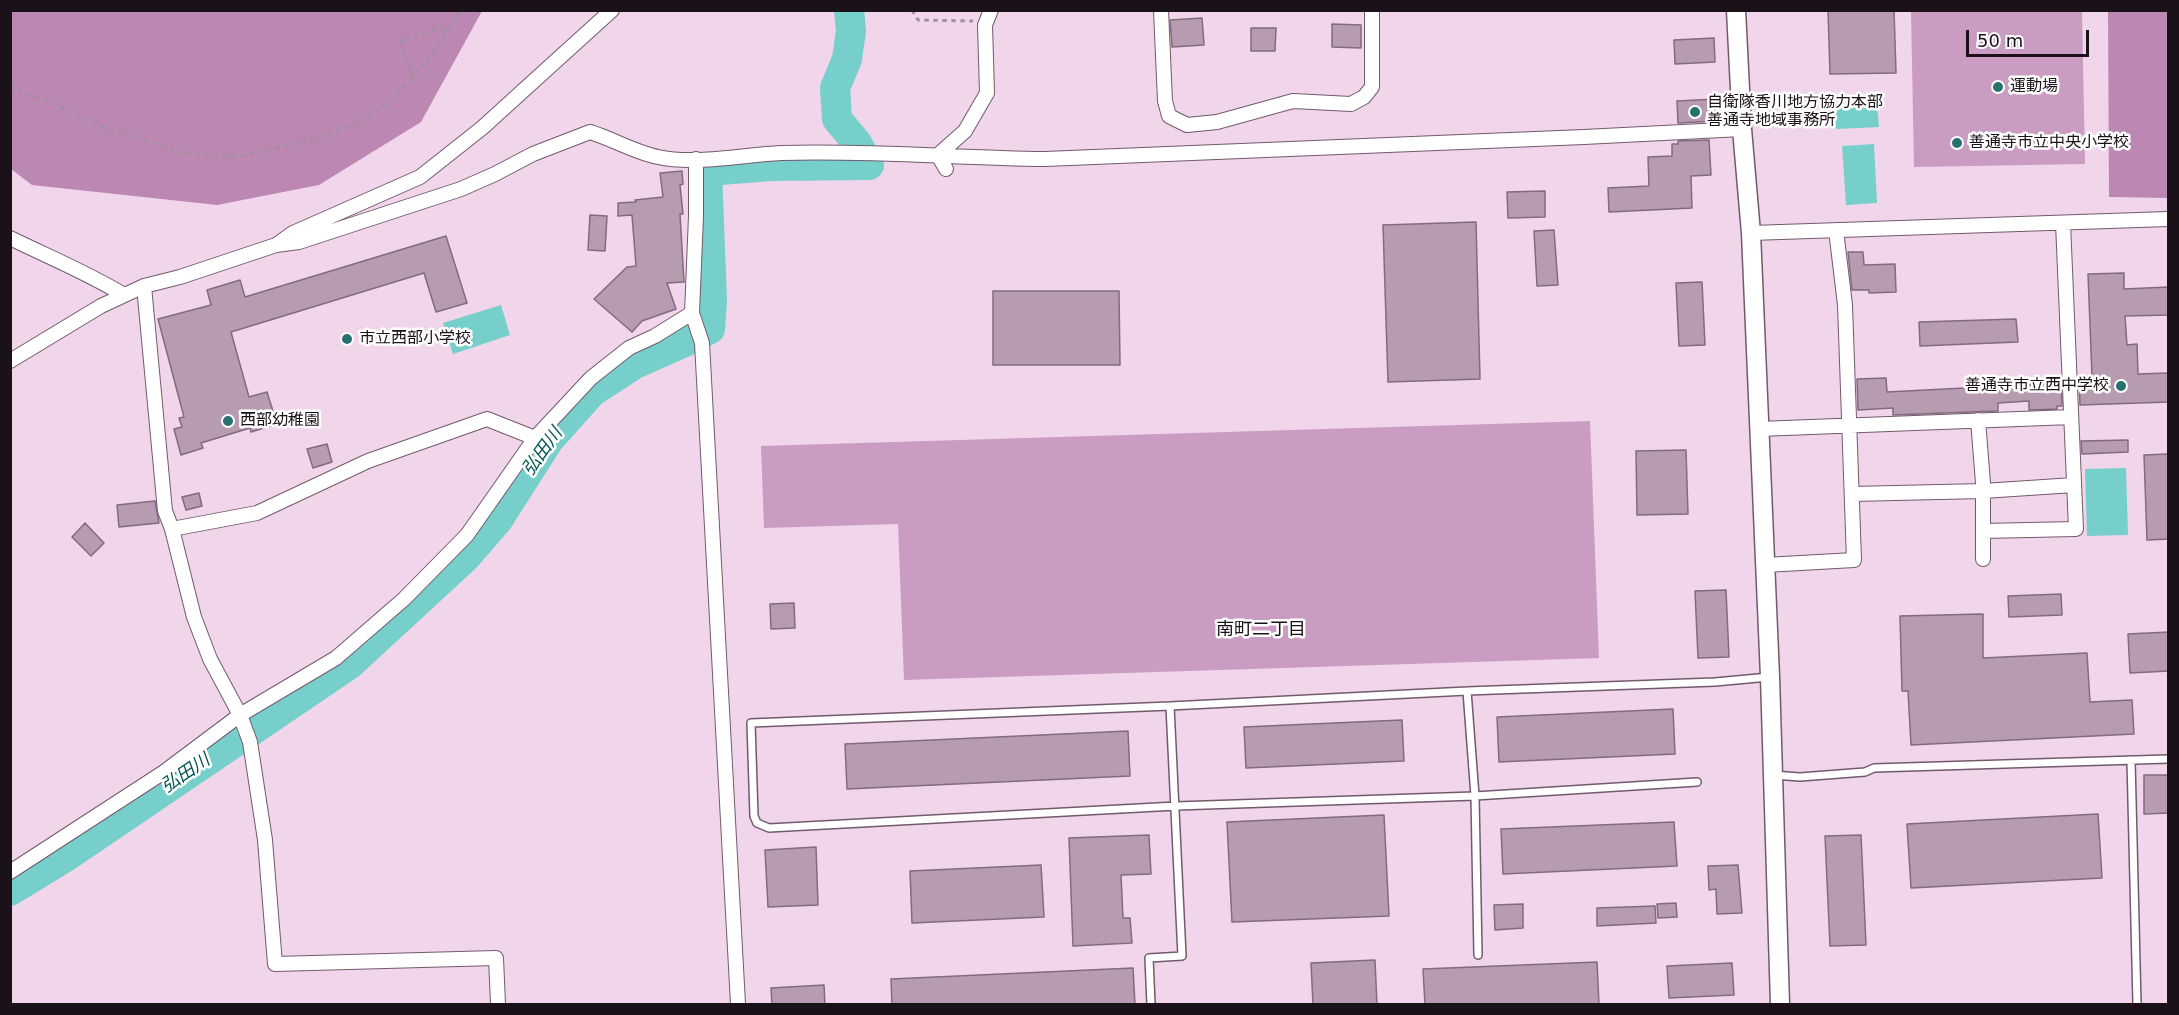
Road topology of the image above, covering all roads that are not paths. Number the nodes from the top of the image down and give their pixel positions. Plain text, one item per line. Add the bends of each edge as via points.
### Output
1 (612, 10) edge
2 (1161, 10) edge
3 (1372, 10) edge
4 (1736, 10) edge
5 (989, 16) edge
6 (1742, 129) junction
7 (938, 155) junction
8 (696, 159) junction
9 (946, 169) dead end
10 (2169, 219) edge
11 (2063, 223) junction
12 (1836, 230) junction
13 (1751, 234) junction
14 (10, 238) edge
15 (276, 245) junction
16 (144, 286) junction
17 (124, 295) junction
18 (694, 317) junction
19 (10, 361) edge
20 (2071, 417) junction
21 (1978, 420) junction
22 (1850, 425) junction
23 (1760, 429) junction
24 (535, 438) junction
25 (2074, 485) junction
26 (1983, 491) junction
27 (1852, 494) junction
28 (172, 529) junction
29 (1983, 531) junction
30 (1983, 558) dead end
31 (1765, 565) junction
32 (1770, 677) junction
33 (1467, 691) junction
34 (1170, 706) junction
35 (242, 720) junction
36 (2169, 759) edge
37 (2132, 760) junction
38 (1773, 775) junction
39 (1697, 782) dead end
40 (1474, 796) junction
41 (1176, 806) junction
42 (10, 872) edge
43 (1478, 955) dead end
44 (498, 1005) edge
45 (738, 1005) edge
46 (1151, 1005) edge
47 (1780, 1005) edge
48 (2137, 1005) edge

1 - 15 street via 482,128 420,177 293,233
2 - 3 street via 1165,101 1169,116 1187,125 1217,123 1293,101 1351,104 1364,97 1372,87
4 - 6 street
5 - 7 street via 985,25 987,93 965,131
6 - 7 street via 1045,159
6 - 13 street
7 - 8 street via 780,153
7 - 9 street
8 - 15 street via 660,158 590,132 461,189 299,242
8 - 18 street
10 - 11 street
11 - 12 street
11 - 20 street
12 - 13 street
12 - 22 street via 1845,305
13 - 23 street
14 - 17 street via 93,276
15 - 16 street
16 - 17 street
16 - 28 street via 165,511
17 - 19 street
18 - 24 street via 629,348 591,378
18 - 45 street via 702,343
20 - 21 street
20 - 25 street
21 - 22 street
21 - 26 street
22 - 23 street
22 - 27 street
23 - 31 street
24 - 28 street via 487,419 368,461 257,513
24 - 35 street via 467,535 404,599 336,658
25 - 26 street
25 - 29 street via 2076,530
26 - 27 street
26 - 29 street
27 - 31 street via 1854,560
28 - 35 street via 198,627
29 - 30 street
31 - 32 street
32 - 33 lane
32 - 38 street
33 - 34 lane
33 - 40 lane
34 - 41 lane
34 - 41 lane via 751,723 754,816 757,823 769,828
35 - 42 street
35 - 44 street via 250,742 265,840 275,964 496,958
36 - 37 lane
37 - 38 lane via 1874,768 1800,777
37 - 48 lane
38 - 47 street
39 - 40 lane
40 - 41 lane
40 - 43 lane
41 - 46 lane via 1182,956 1149,958

